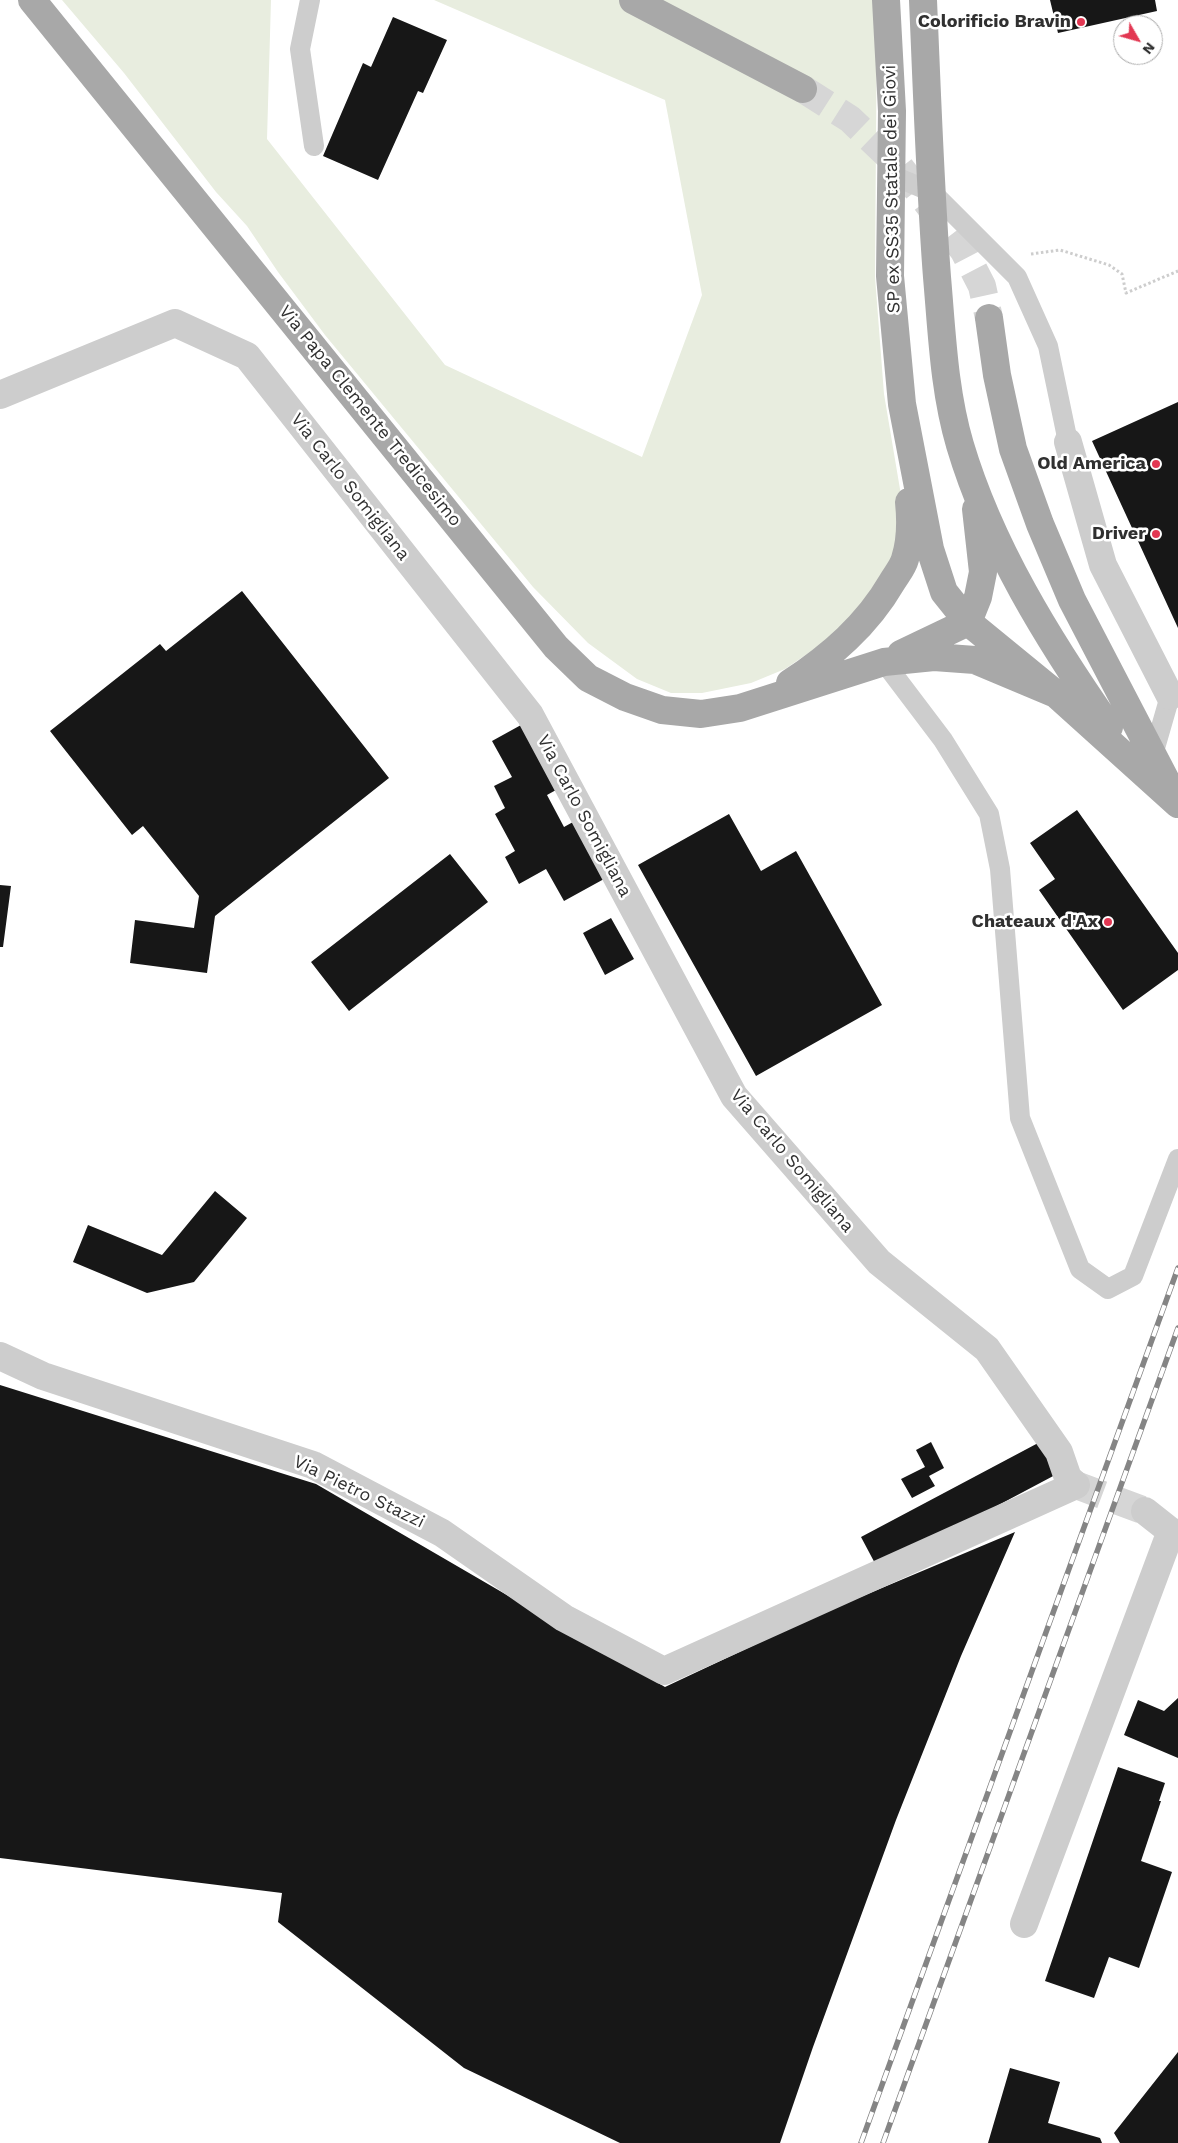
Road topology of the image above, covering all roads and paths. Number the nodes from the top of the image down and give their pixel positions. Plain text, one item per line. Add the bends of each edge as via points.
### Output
1 (32, 0) edge
2 (310, 0) edge
3 (633, 0) edge
4 (886, 0) edge
5 (923, 0) edge
6 (803, 89) tunnel mouth
7 (314, 146) dead end
8 (891, 175) junction
9 (932, 192) junction
10 (1178, 271) edge
11 (1017, 277) junction
12 (989, 318) tunnel mouth
13 (0, 395) edge
14 (902, 404) junction
15 (1068, 442) joint
16 (973, 485) junction
17 (968, 622) junction
18 (884, 662) junction
19 (1056, 694) junction
20 (773, 696) junction
21 (1170, 696) joint
22 (1145, 761) junction
23 (1178, 803) edge
24 (1178, 1159) edge
25 (0, 1356) edge
26 (1145, 1511) tunnel mouth
27 (1174, 1534) edge
28 (664, 1671) joint
29 (1024, 1924) dead end

1 - 20 main road, Via Papa Clemente Tredicesimo via 556,647 588,678 625,697 662,710 701,714 740,708
2 - 7 lane via 300,49
3 - 6 main road
4 - 8 main road, SP ex SS35 Statale dei Giovi via 892,111
5 - 9 main road, SP ex SS35 Statale dei Giovi
8 - 9 lane
8 - 14 main road, SP ex SS35 Statale dei Giovi via 890,276
9 - 11 lane
9 - 16 main road, SP ex SS35 Statale dei Giovi via 944,359 960,443
10 - 11 path via 1126,293 1122,274 1109,265 1060,250 1024,255
11 - 15 lane via 1048,346
12 - 22 main road via 997,376 1013,450 1072,600
13 - 28 street, Via Carlo Somigliana via 175,322 247,356 530,715 734,1096 879,1262 987,1349 1058,1452 1068,1478 1076,1485
14 - 17 main road, SP ex SS35 Statale dei Giovi via 930,549 944,592
14 - 20 main road via 911,523 905,560 883,597 859,627 819,664
15 - 21 street via 1103,565
16 - 17 main road via 983,572
16 - 22 main road, SP ex SS35 Statale dei Giovi via 1022,590 1053,644
17 - 18 main road
17 - 19 main road, SP ex SS35 Statale dei Giovi
18 - 19 main road via 934,657 976,660
18 - 20 main road
18 - 24 lane via 943,740 989,814 1000,869 1020,1118 1080,1269 1108,1289 1133,1276
19 - 22 main road, SP ex SS35 Statale dei Giovi
21 - 22 lane
22 - 23 main road
25 - 28 street, Via Pietro Stazzi via 43,1376 312,1465 442,1533 564,1618
26 - 27 street
27 - 29 street

